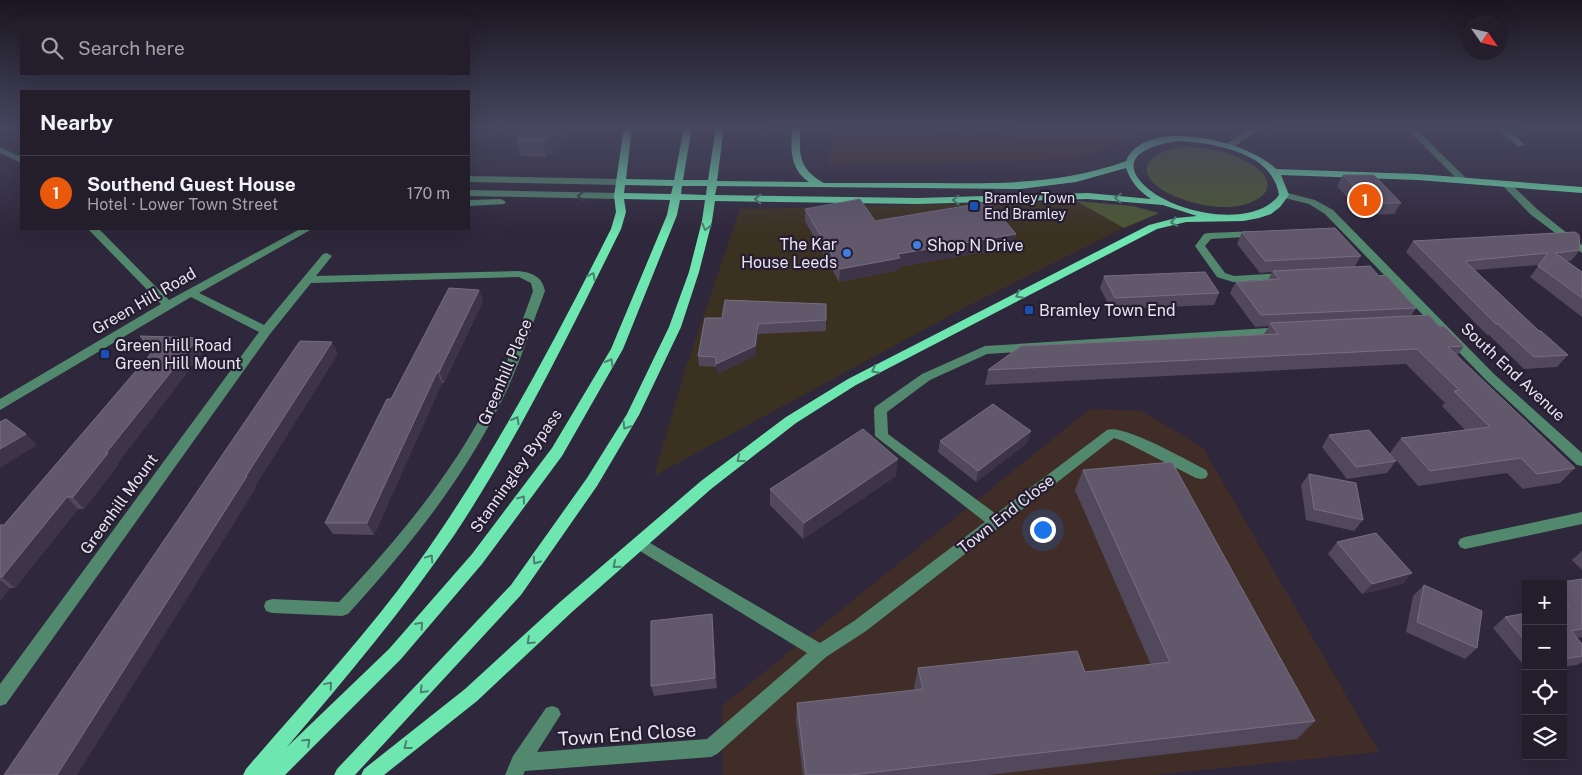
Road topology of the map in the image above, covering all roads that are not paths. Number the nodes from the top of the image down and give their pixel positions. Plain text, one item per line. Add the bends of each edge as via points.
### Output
1 (625, 163) edge
2 (681, 163) edge
3 (715, 163) edge
4 (797, 163) edge
5 (1130, 163) joint
6 (1265, 163) edge
7 (1446, 163) edge
8 (1276, 172) junction
9 (470, 179) edge
10 (1464, 181) junction
11 (1506, 184) junction
12 (822, 186) junction
13 (620, 189) junction
14 (1582, 190) edge
15 (470, 193) edge
16 (1284, 195) junction
17 (543, 196) junction
18 (470, 203) edge
19 (1166, 203) junction
20 (1222, 217) junction
21 (94, 230) edge
22 (305, 230) edge
23 (1266, 233) edge
24 (1582, 250) edge
25 (327, 256) dead end
26 (1384, 271) junction
27 (1371, 272) edge
28 (1292, 276) edge
29 (308, 280) junction
30 (190, 293) junction
31 (168, 305) junction
32 (1436, 323) junction
33 (1424, 324) edge
34 (266, 331) junction
35 (1297, 331) edge
36 (0, 405) edge
37 (1582, 461) edge
38 (1201, 474) dead end
39 (1582, 518) edge
40 (996, 522) junction
41 (1464, 543) dead end
42 (640, 544) junction
43 (272, 606) dead end
44 (820, 652) junction
45 (0, 698) edge
46 (552, 714) dead end
47 (517, 769) edge
48 (252, 775) edge
49 (272, 775) edge
50 (343, 775) edge
51 (370, 775) edge

1 - 13 main road
49 -> 2 main road, Stanningley Bypass via 395,654 477,559 557,452 617,349 672,215
3 -> 50 main road via 707,221 694,272 675,327 633,415 592,482 516,590
4 - 12 main road via 803,174
5 - 12 main road via 1099,175 1051,183
5 - 19 main road via 1131,174 1138,183
6 - 8 main road
7 - 10 street
8 - 10 main road
8 - 16 main road via 1284,184
9 - 13 street
10 - 11 main road
11 - 14 main road
11 - 24 street via 1534,212
12 - 13 main road via 656,182
13 -> 17 street
19 -> 13 main road via 1088,196 918,201 738,199 653,196
48 -> 13 main road via 417,576 476,490 548,363 616,229 621,212
15 - 17 street
16 - 20 main road via 1281,202 1264,213
16 - 26 street, South End Avenue via 1320,206 1339,229
17 - 18 street
19 - 20 main road via 1191,212
20 -> 42 main road via 1190,219 1153,227 852,382 776,432 706,485
21 - 31 street
22 - 30 street, Green Hill Road
23 - 28 street via 1208,236 1200,246 1221,275 1233,279
25 - 29 street, Greenhill Mount
26 - 27 street
26 - 32 street, South End Avenue
29 - 34 street, Greenhill Mount
29 - 43 street, Greenhill Place via 519,274 535,279 539,291 498,396 479,434 411,533 385,564 342,609
30 - 31 street, Green Hill Road
30 - 34 street
31 - 36 street, Green Hill Road
32 - 33 street
32 - 37 street, South End Avenue
34 - 45 street, Greenhill Mount
35 - 40 street via 985,350 926,377 880,410 882,436
38 - 40 street, Town End Close via 1112,432
39 - 41 street
40 - 44 street, Town End Close via 860,626
42 - 44 street
42 -> 51 main road via 471,695
44 - 47 street, Town End Close via 711,748
46 - 47 street, Town End Close

